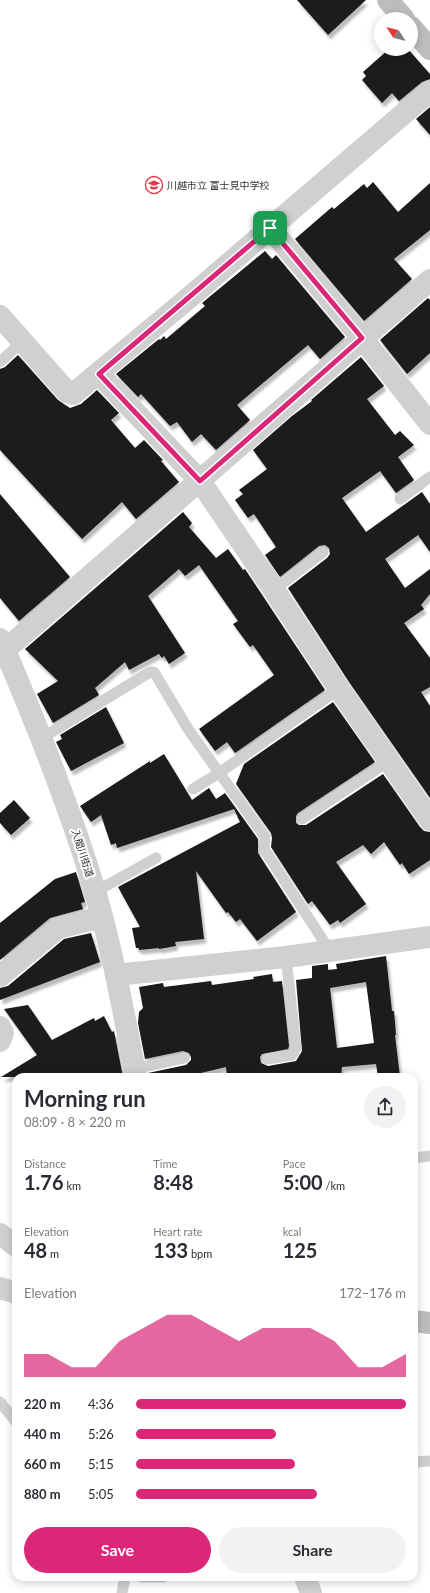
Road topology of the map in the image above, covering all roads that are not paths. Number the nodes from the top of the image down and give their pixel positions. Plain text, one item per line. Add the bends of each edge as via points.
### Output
1 (388, 0) edge
2 (398, 12) edge
3 (418, 35) edge
4 (430, 50) edge
5 (430, 91) edge
6 (270, 228) junction
7 (430, 280) edge
8 (0, 316) edge
9 (362, 338) junction
10 (22, 342) junction
11 (0, 362) edge
12 (99, 374) junction
13 (430, 424) edge
14 (430, 477) edge
15 (200, 481) junction
16 (400, 499) dead end
17 (323, 552) dead end
18 (274, 590) junction
19 (2, 644) edge
20 (339, 689) junction
21 (42, 738) junction
22 (389, 761) junction
23 (219, 773) junction
24 (194, 789) dead end
25 (302, 819) dead end
26 (430, 819) edge
27 (156, 858) dead end
28 (95, 892) junction
29 (102, 917) junction
30 (430, 937) edge
31 (330, 951) junction
32 (286, 957) junction
33 (116, 975) junction
34 (0, 976) edge
35 (0, 1027) edge
36 (0, 1041) edge
37 (184, 1058) dead end
38 (267, 1059) dead end
39 (135, 1073) edge
40 (430, 1156) edge
41 (418, 1158) edge
42 (0, 1234) edge
43 (12, 1243) edge
44 (0, 1288) edge
45 (12, 1292) edge
46 (418, 1322) edge
47 (430, 1323) edge
48 (0, 1402) edge
49 (12, 1417) edge
50 (430, 1461) edge
51 (418, 1462) edge
52 (125, 1581) edge
53 (306, 1581) edge
54 (122, 1593) edge
55 (311, 1593) edge

1 - 2 street
3 - 4 street
5 - 6 street
6 - 9 street
6 - 12 street
7 - 9 street
8 - 10 street
9 - 13 street
9 - 15 street
10 - 11 lane
10 - 12 street via 67,392 74,394
12 - 15 street
14 - 16 lane
15 - 18 street
15 - 19 street
17 - 18 lane
18 - 20 street
19 - 21 street, 入間川街道
20 - 22 street
20 - 23 lane
21 - 23 lane via 150,672 154,672 188,729
21 - 28 street, 入間川街道 via 71,815
22 - 25 lane
22 - 26 street
23 - 24 lane
23 - 31 lane via 265,837 264,849
27 - 28 lane
28 - 29 street, 入間川街道
29 - 33 street, 入間川街道
29 - 34 street via 58,928
30 - 31 street
31 - 32 street
32 - 33 street
32 - 38 lane via 296,1048 292,1054
33 - 39 street, 入間川街道
35 - 36 street via 3,1033
37 - 39 lane
40 - 41 lane
42 - 43 street
44 - 45 street
46 - 47 street
48 - 49 lane
50 - 51 lane
52 - 54 lane
53 - 55 street

